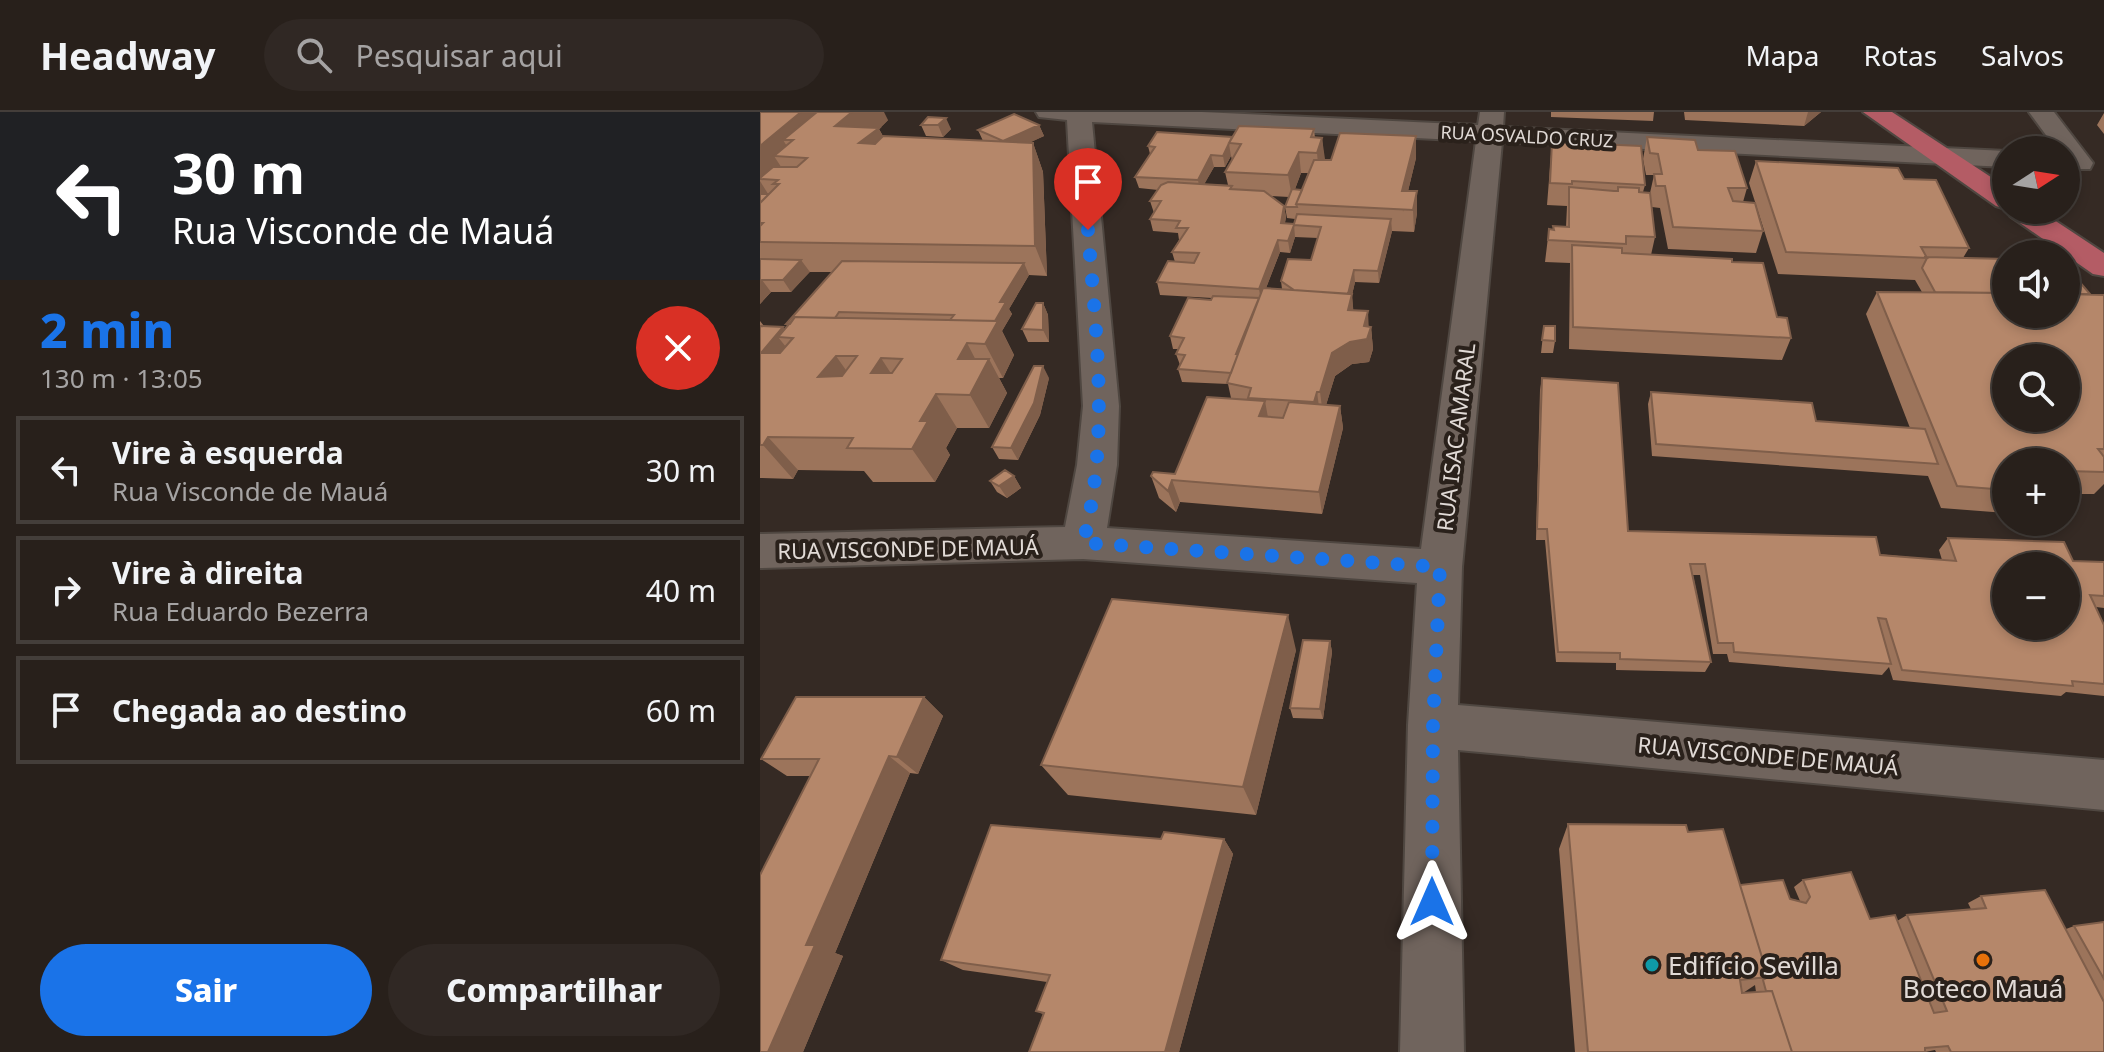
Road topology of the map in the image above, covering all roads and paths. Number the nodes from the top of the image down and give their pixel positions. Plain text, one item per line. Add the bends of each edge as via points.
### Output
1 (1069, 112) edge
2 (1875, 112) edge
3 (2041, 112) edge
4 (1491, 123) edge
5 (1957, 134) dead end
6 (1992, 155) edge
7 (1939, 156) junction
8 (1992, 160) edge
9 (2083, 163) edge
10 (1992, 191) edge
11 (2041, 224) edge
12 (2104, 267) edge
13 (1083, 543) junction
14 (760, 551) edge
15 (1440, 567) junction
16 (1433, 725) junction
17 (2104, 785) edge
18 (1432, 1052) edge

1 - 4 street, RUA OSVALDO CRUZ
1 - 13 street via 1101,406
2 - 7 main road
3 - 9 street
4 - 7 street, RUA OSVALDO CRUZ
4 - 15 street, RUA ISAC AMARAL
5 - 6 main road
7 - 8 street, RUA OSVALDO CRUZ
7 - 10 main road
11 - 12 main road
13 - 14 street, RUA VISCONDE DE MAUÁ
13 - 15 street, RUA VISCONDE DE MAUÁ
15 - 16 street, RUA ISAC AMARAL
16 - 17 street, RUA VISCONDE DE MAUÁ
16 - 18 street, RUA ISAC AMARAL

